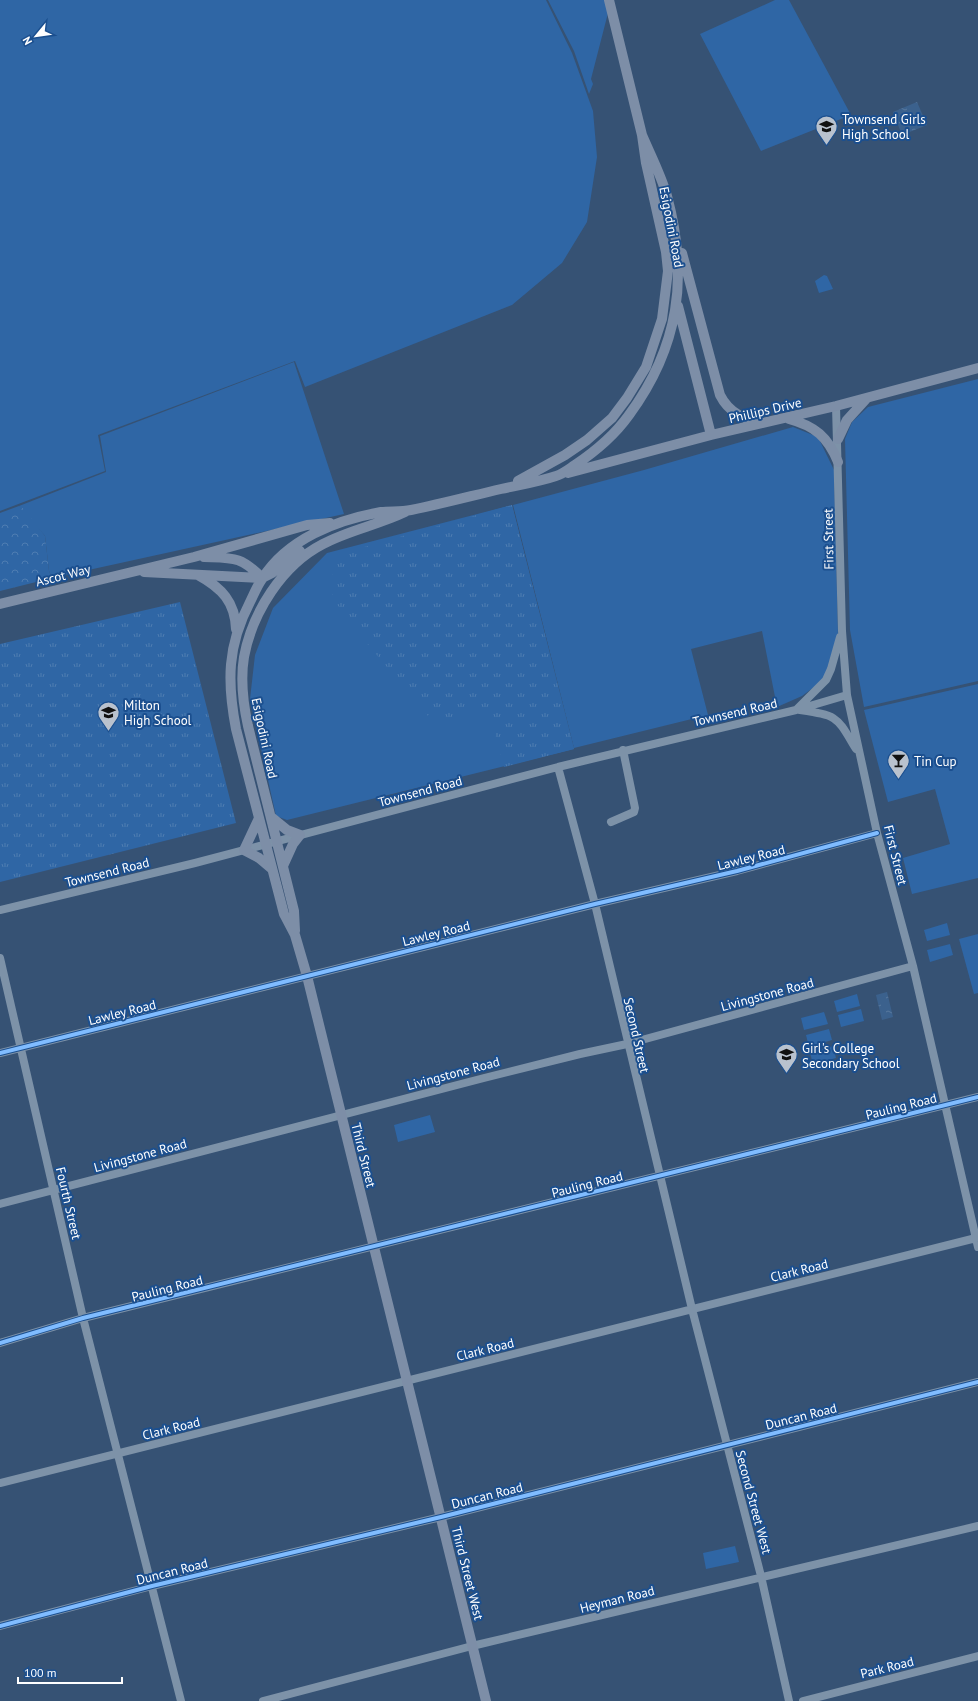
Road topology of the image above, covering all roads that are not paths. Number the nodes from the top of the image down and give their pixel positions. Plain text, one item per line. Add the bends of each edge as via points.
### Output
1 (609, 0) edge
2 (642, 134) junction
3 (666, 195) junction
4 (668, 270) junction
5 (677, 301) junction
6 (978, 368) edge
7 (869, 397) junction
8 (836, 406) junction
9 (787, 418) junction
10 (763, 424) junction
11 (712, 435) junction
12 (838, 439) junction
13 (838, 462) junction
14 (558, 476) junction
15 (501, 489) junction
16 (408, 511) junction
17 (338, 522) junction
18 (321, 544) junction
19 (194, 557) junction
20 (132, 572) junction
21 (196, 574) junction
22 (262, 578) junction
23 (0, 604) edge
24 (842, 630) junction
25 (236, 637) junction
26 (247, 644) junction
27 (847, 695) junction
28 (796, 710) junction
29 (623, 750) junction
30 (861, 757) junction
31 (558, 766) junction
32 (271, 817) junction
33 (259, 818) junction
34 (611, 822) dead end
35 (878, 833) junction
36 (300, 835) junction
37 (277, 841) junction
38 (265, 844) junction
39 (244, 850) junction
40 (283, 866) junction
41 (272, 869) junction
42 (594, 904) junction
43 (0, 910) edge
44 (295, 935) junction
45 (0, 958) edge
46 (913, 966) junction
47 (307, 976) junction
48 (627, 1044) junction
49 (22, 1048) junction
50 (0, 1053) edge
51 (978, 1097) edge
52 (946, 1105) junction
53 (341, 1115) junction
54 (660, 1176) junction
55 (53, 1190) junction
56 (0, 1204) edge
57 (977, 1243) edge
58 (373, 1248) junction
59 (692, 1309) junction
60 (83, 1318) junction
61 (0, 1343) edge
62 (406, 1382) junction
63 (978, 1382) edge
64 (726, 1445) junction
65 (118, 1453) junction
66 (0, 1483) edge
67 (441, 1517) junction
68 (978, 1526) edge
69 (761, 1576) junction
70 (152, 1586) junction
71 (0, 1626) edge
72 (472, 1646) junction
73 (978, 1656) edge
74 (181, 1701) edge
75 (263, 1701) edge
76 (486, 1701) edge
77 (789, 1701) edge
78 (803, 1701) edge

1 - 2 main road, Esigodini Road
2 - 3 main road, Esigodini Road
2 - 4 main road, Esigodini Road
3 - 5 main road, Esigodini Road via 679,274
3 - 10 main road via 720,395 725,404 738,415
4 - 5 main road
4 - 15 main road, Esigodini Road via 662,319 654,346 646,367 612,418 587,440 547,466
5 - 11 main road
5 - 14 main road, Esigodini Road via 674,325 668,342 642,398 621,427 607,441
6 - 7 main road, Phillips Drive
7 - 8 main road, Phillips Drive
7 - 12 main road via 847,420
8 - 9 main road, Phillips Drive
8 - 12 street, First Street
9 - 10 main road, Phillips Drive
9 - 13 main road via 804,423 817,431 830,444
10 - 11 main road, Phillips Drive
11 - 14 main road, Phillips Drive
12 - 13 street, First Street
13 - 24 street, First Street
14 - 15 main road, Esigodini Road
15 - 16 main road, Esigodini Road
16 - 17 main road, Esigodini Road via 382,512
16 - 18 main road, Esigodini Road
17 - 19 main road via 308,525
17 - 22 main road, Esigodini Road via 299,542 274,563
18 - 22 main road via 301,551
18 - 26 main road, Esigodini Road via 295,564 277,584 257,618
19 - 20 main road, Ascot Way
19 - 22 main road via 242,560
20 - 21 main road
20 - 23 main road, Ascot Way
21 - 22 main road
21 - 25 main road via 221,591 229,602 235,617
22 - 25 main road, Esigodini Road
22 - 26 main road via 246,629
24 - 27 street, First Street
24 - 28 street via 826,680
25 - 33 main road, Esigodini Road via 231,657 230,699
26 - 32 main road, Esigodini Road via 242,674 242,698
27 - 28 street, Townsend Road
27 - 30 street, First Street
28 - 29 street, Townsend Road
28 - 30 street via 822,713 835,718
29 - 31 street, Townsend Road
29 - 34 street via 635,808 634,812
30 - 35 street, First Street
31 - 36 street, Townsend Road
31 - 42 street, Second Street
32 - 36 main road via 287,830
32 - 37 main road, Esigodini Road
33 - 38 main road, Esigodini Road
33 - 39 main road
35 - 42 street, Lawley Road via 737,871
35 - 46 street, First Street
36 - 37 street, Townsend Road
36 - 40 main road
37 - 38 street, Townsend Road
37 - 40 main road, Third Street
38 - 39 street, Townsend Road
38 - 41 main road, Third Street
39 - 41 main road
39 - 43 street, Townsend Road
40 - 44 main road, Third Street via 294,911
41 - 44 main road, Third Street via 284,914
42 - 47 street, Lawley Road
42 - 48 street, Second Street
44 - 47 main road, Third Street
45 - 49 street, Fourth Street
46 - 48 street, Livingstone Road
46 - 52 street, First Street
47 - 49 street, Lawley Road
47 - 53 main road, Third Street
48 - 53 street, Livingstone Road via 573,1055
48 - 54 street, Second Street
49 - 50 street, Lawley Road
49 - 55 street, Fourth Street
51 - 52 street, Pauling Road
52 - 54 street, Pauling Road
52 - 57 street, First Street
53 - 55 street, Livingstone Road
53 - 58 main road, Third Street
54 - 58 street, Pauling Road
54 - 59 street, Second Street
55 - 56 street, Livingstone Road
55 - 60 street, Fourth Street
57 - 59 street, Clark Road
58 - 60 street, Pauling Road
58 - 62 main road, Third Street
59 - 62 street, Clark Road
59 - 64 street, Second Street West
60 - 61 street, Pauling Road
60 - 65 street, Fourth Street
62 - 65 street, Clark Road
62 - 67 main road, Third Street West
63 - 64 street, Duncan Road
64 - 67 street, Duncan Road
64 - 69 street, Second Street West
65 - 66 street, Clark Road
65 - 70 street, Fourth Street
67 - 70 street, Duncan Road
67 - 72 main road, Third Street West
68 - 69 street, Heyman Road
69 - 72 street, Heyman Road
69 - 77 street, Second Street West
70 - 71 street, Duncan Road
70 - 74 street, Fourth Street
72 - 75 street, Heyman Road
72 - 76 main road, Third Street West
73 - 78 street, Park Road

